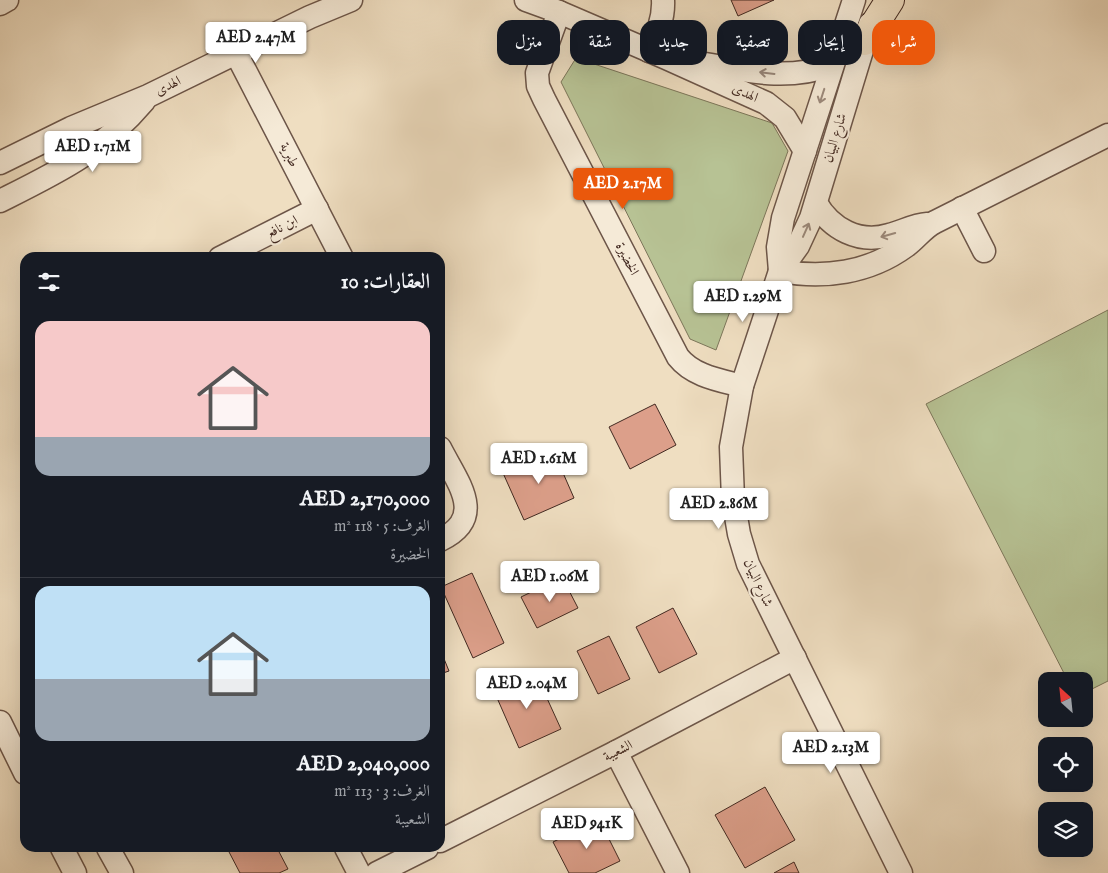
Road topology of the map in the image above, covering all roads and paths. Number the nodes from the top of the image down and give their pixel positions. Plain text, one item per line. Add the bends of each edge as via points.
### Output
1 (7, 0) edge
2 (351, 0) edge
3 (526, 0) edge
4 (663, 0) edge
5 (854, 0) edge
6 (879, 0) edge
7 (890, 0) edge
8 (0, 4) edge
9 (559, 12) junction
10 (662, 20) edge
11 (847, 20) edge
12 (864, 41) junction
13 (640, 46) edge
14 (236, 53) junction
15 (707, 63) edge
16 (682, 65) edge
17 (832, 65) joint
18 (148, 96) junction
19 (1108, 135) edge
20 (805, 151) junction
21 (0, 163) edge
22 (2, 195) edge
23 (816, 203) junction
24 (962, 208) junction
25 (317, 209) junction
26 (930, 224) junction
27 (984, 250) dead end
28 (232, 252) edge
29 (339, 252) edge
30 (780, 271) junction
31 (742, 386) junction
32 (445, 459) edge
33 (445, 537) edge
34 (795, 658) junction
35 (0, 722) edge
36 (616, 752) junction
37 (20, 762) edge
38 (445, 838) edge
39 (64, 852) edge
40 (110, 852) edge
41 (348, 852) edge
42 (420, 852) edge
43 (75, 873) edge
44 (122, 873) edge
45 (359, 873) edge
46 (377, 873) edge
47 (678, 873) edge
48 (901, 873) edge

1 - 8 street
2 - 14 street, الهدى
3 - 9 street, الهدى
4 - 10 street
5 - 11 street, شارع البيان
6 - 12 street, شارع البيان
7 - 12 main road
9 - 13 street, الهدى
9 - 31 street, الخضيرة via 537,73 544,99 678,357 692,370
12 - 23 street, شارع البيان
14 - 18 street, الهدى
14 - 25 street, طبرية
17 -> 15 street, الهدى via 797,74 772,74
16 - 20 street, الهدى via 766,103 785,118
17 -> 20 street, شارع البيان
18 - 21 street, الهدى via 71,128
18 - 22 street, الهدى via 119,128 85,156
19 - 24 street
20 - 30 street, شارع البيان via 779,233
26 -> 23 street via 919,224 888,236 861,237 836,227
30 -> 23 street, شارع البيان via 798,246
24 - 26 street
24 - 27 street
25 - 28 street, ابن نافع
25 - 29 street, طبرية
26 - 30 street via 890,256 856,270 818,275
30 - 31 street, شارع البيان
31 - 34 street, شارع البيان via 731,448 739,534 748,564
32 - 33 street via 466,503 466,515 459,528
34 - 36 street, الشعيبة
34 - 48 street, شارع البيان
35 - 37 street
36 - 38 street, الشعيبة
36 - 47 street
39 - 43 street
40 - 44 street
41 - 45 street
42 - 46 street

